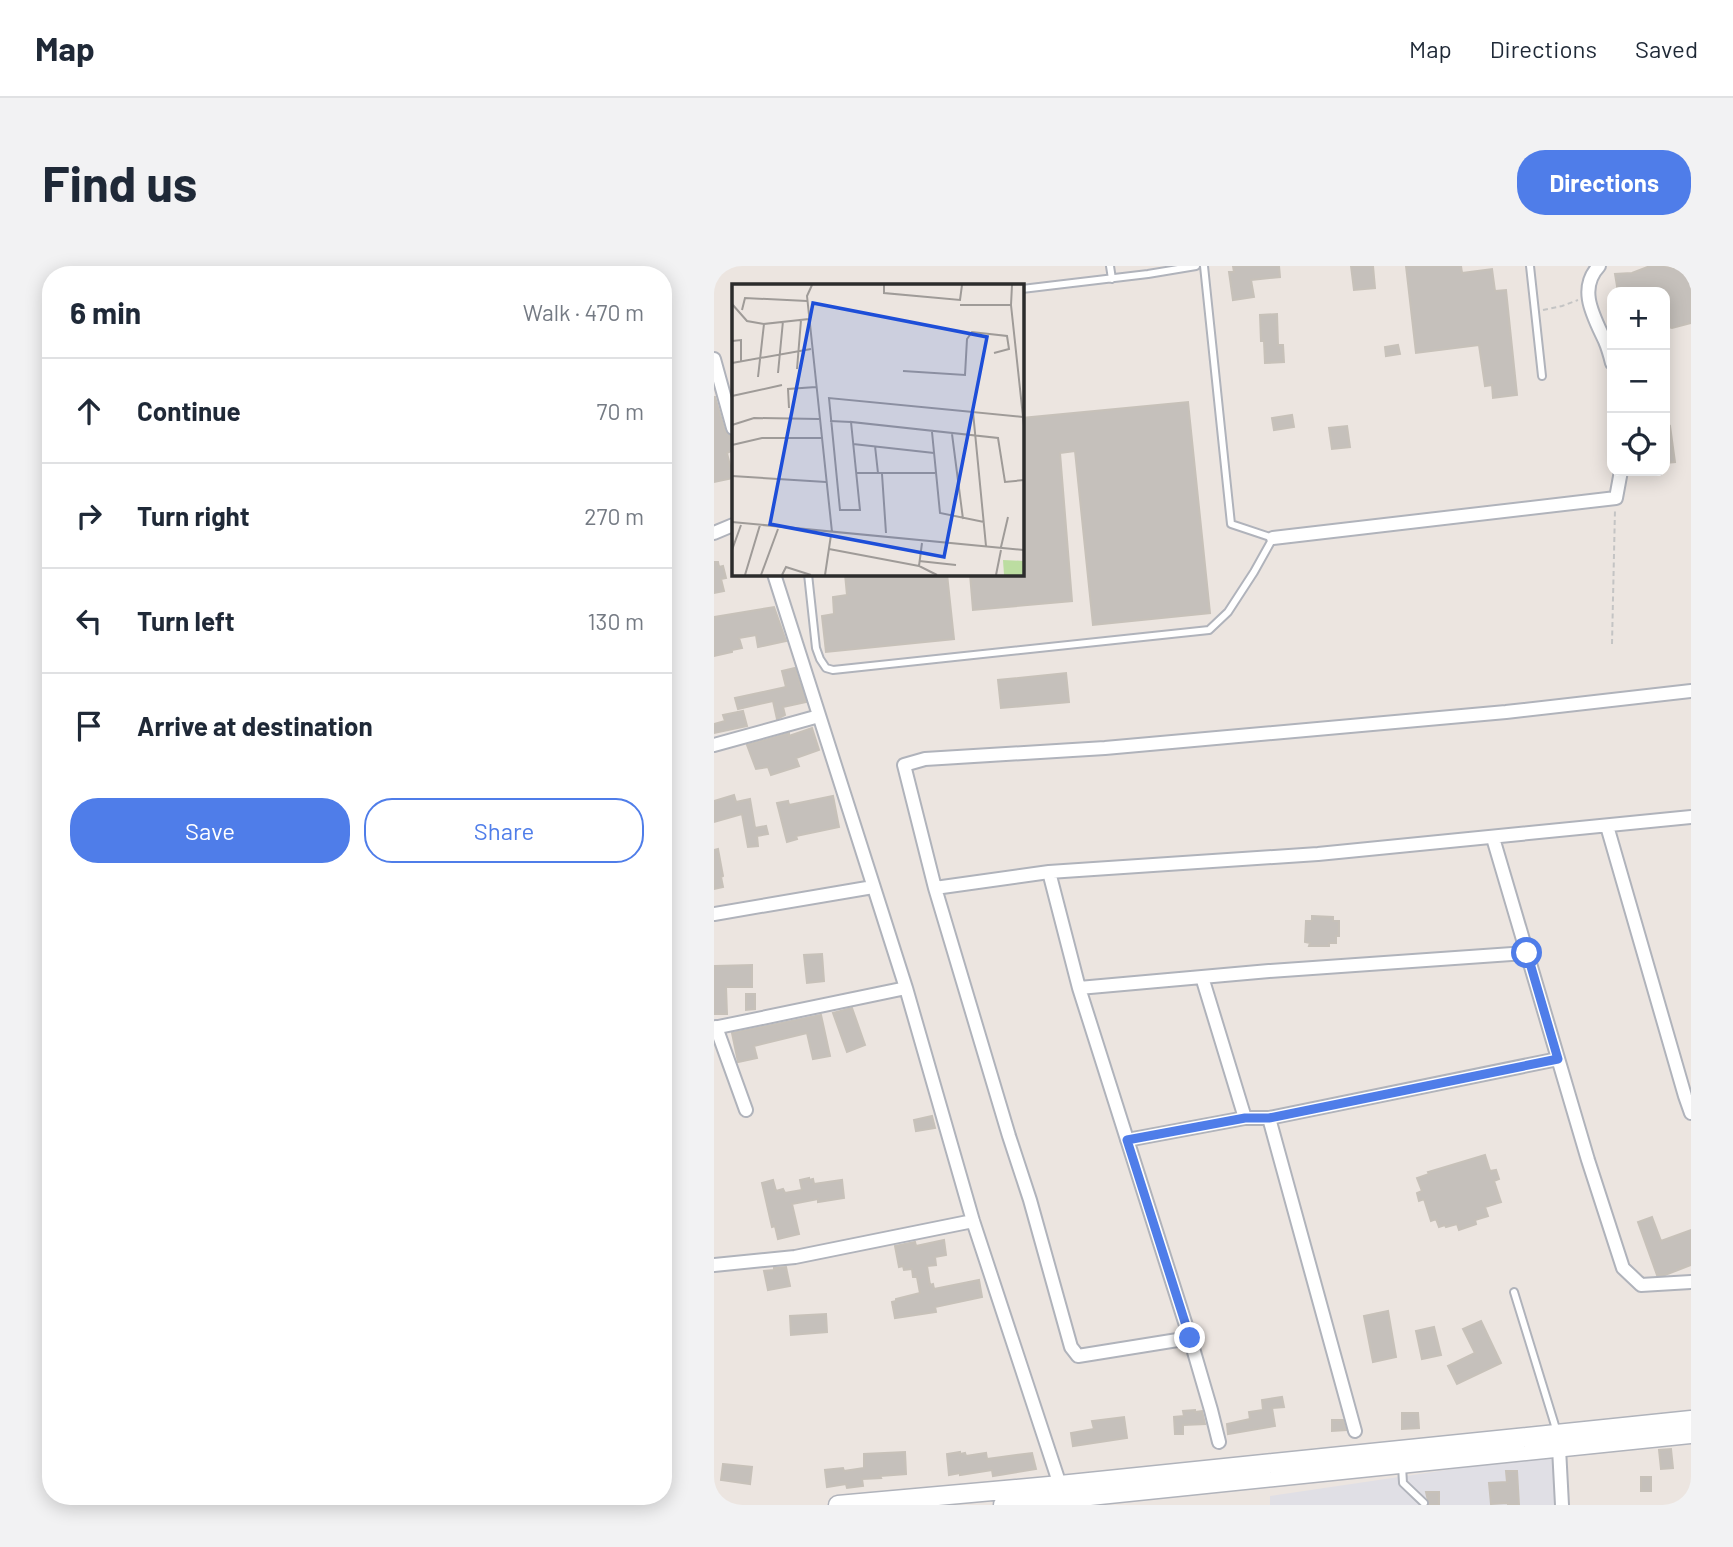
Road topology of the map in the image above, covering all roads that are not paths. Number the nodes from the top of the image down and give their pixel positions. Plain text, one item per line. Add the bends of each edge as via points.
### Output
1 (1110, 266) edge
2 (1196, 266) edge
3 (1204, 266) edge
4 (1530, 266) edge
5 (1599, 266) edge
6 (1112, 279) junction
7 (1024, 289) edge
8 (1608, 350) edge
9 (714, 359) edge
10 (1542, 376) dead end
11 (732, 424) edge
12 (1620, 476) edge
13 (732, 525) edge
14 (714, 533) edge
15 (1273, 538) junction
16 (775, 576) edge
17 (808, 576) edge
18 (1691, 691) edge
19 (819, 716) junction
20 (714, 745) edge
21 (1691, 817) edge
22 (1607, 826) junction
23 (1493, 838) junction
24 (1049, 872) junction
25 (873, 887) junction
26 (935, 888) junction
27 (714, 914) edge
28 (1527, 953) junction
29 (1202, 977) junction
30 (905, 988) junction
31 (1080, 988) junction
32 (715, 1028) edge
33 (1558, 1059) junction
34 (746, 1110) dead end
35 (1691, 1113) edge
36 (1245, 1118) junction
37 (1269, 1118) junction
38 (1127, 1140) junction
39 (973, 1221) junction
40 (714, 1265) edge
41 (1691, 1282) edge
42 (1514, 1292) dead end
43 (1190, 1338) junction
44 (1691, 1420) edge
45 (1355, 1431) dead end
46 (1691, 1434) edge
47 (1559, 1441) junction
48 (1219, 1442) dead end
49 (1402, 1464) junction
50 (1060, 1497) edge
51 (1423, 1503) dead end
52 (838, 1505) edge
53 (1003, 1505) edge
54 (1562, 1505) edge

1 - 6 lane
2 - 6 lane
3 - 15 lane via 1231,524
4 - 10 lane
5 - 8 street via 1588,297
6 - 7 lane
9 - 11 street
12 - 15 street via 1616,498
13 - 14 street
15 - 17 lane via 1228,612 1209,630 833,670 826,668 816,648
16 - 19 street
18 - 26 street via 1506,712 904,765
19 - 20 street
19 - 25 street
21 - 22 street
22 - 23 street
22 - 35 street
23 - 24 street
23 - 28 street
24 - 26 street
24 - 31 street
25 - 27 street
25 - 30 street
26 - 43 street via 1071,1347 1078,1356
28 - 29 street
28 - 33 street
29 - 31 street
29 - 36 street
30 - 32 street
30 - 39 street
31 - 38 street
32 - 34 street
33 - 37 street
33 - 41 street via 1623,1268 1642,1285
36 - 37 street
36 - 38 street
37 - 45 street
38 - 43 street
39 - 40 street via 795,1257
39 - 50 street
42 - 47 lane
43 - 48 street
44 - 47 main road
46 - 47 main road
47 - 49 main road
47 - 50 main road
47 - 54 street
49 - 50 main road
49 - 51 lane via 1403,1483
50 - 52 main road
50 - 53 main road

